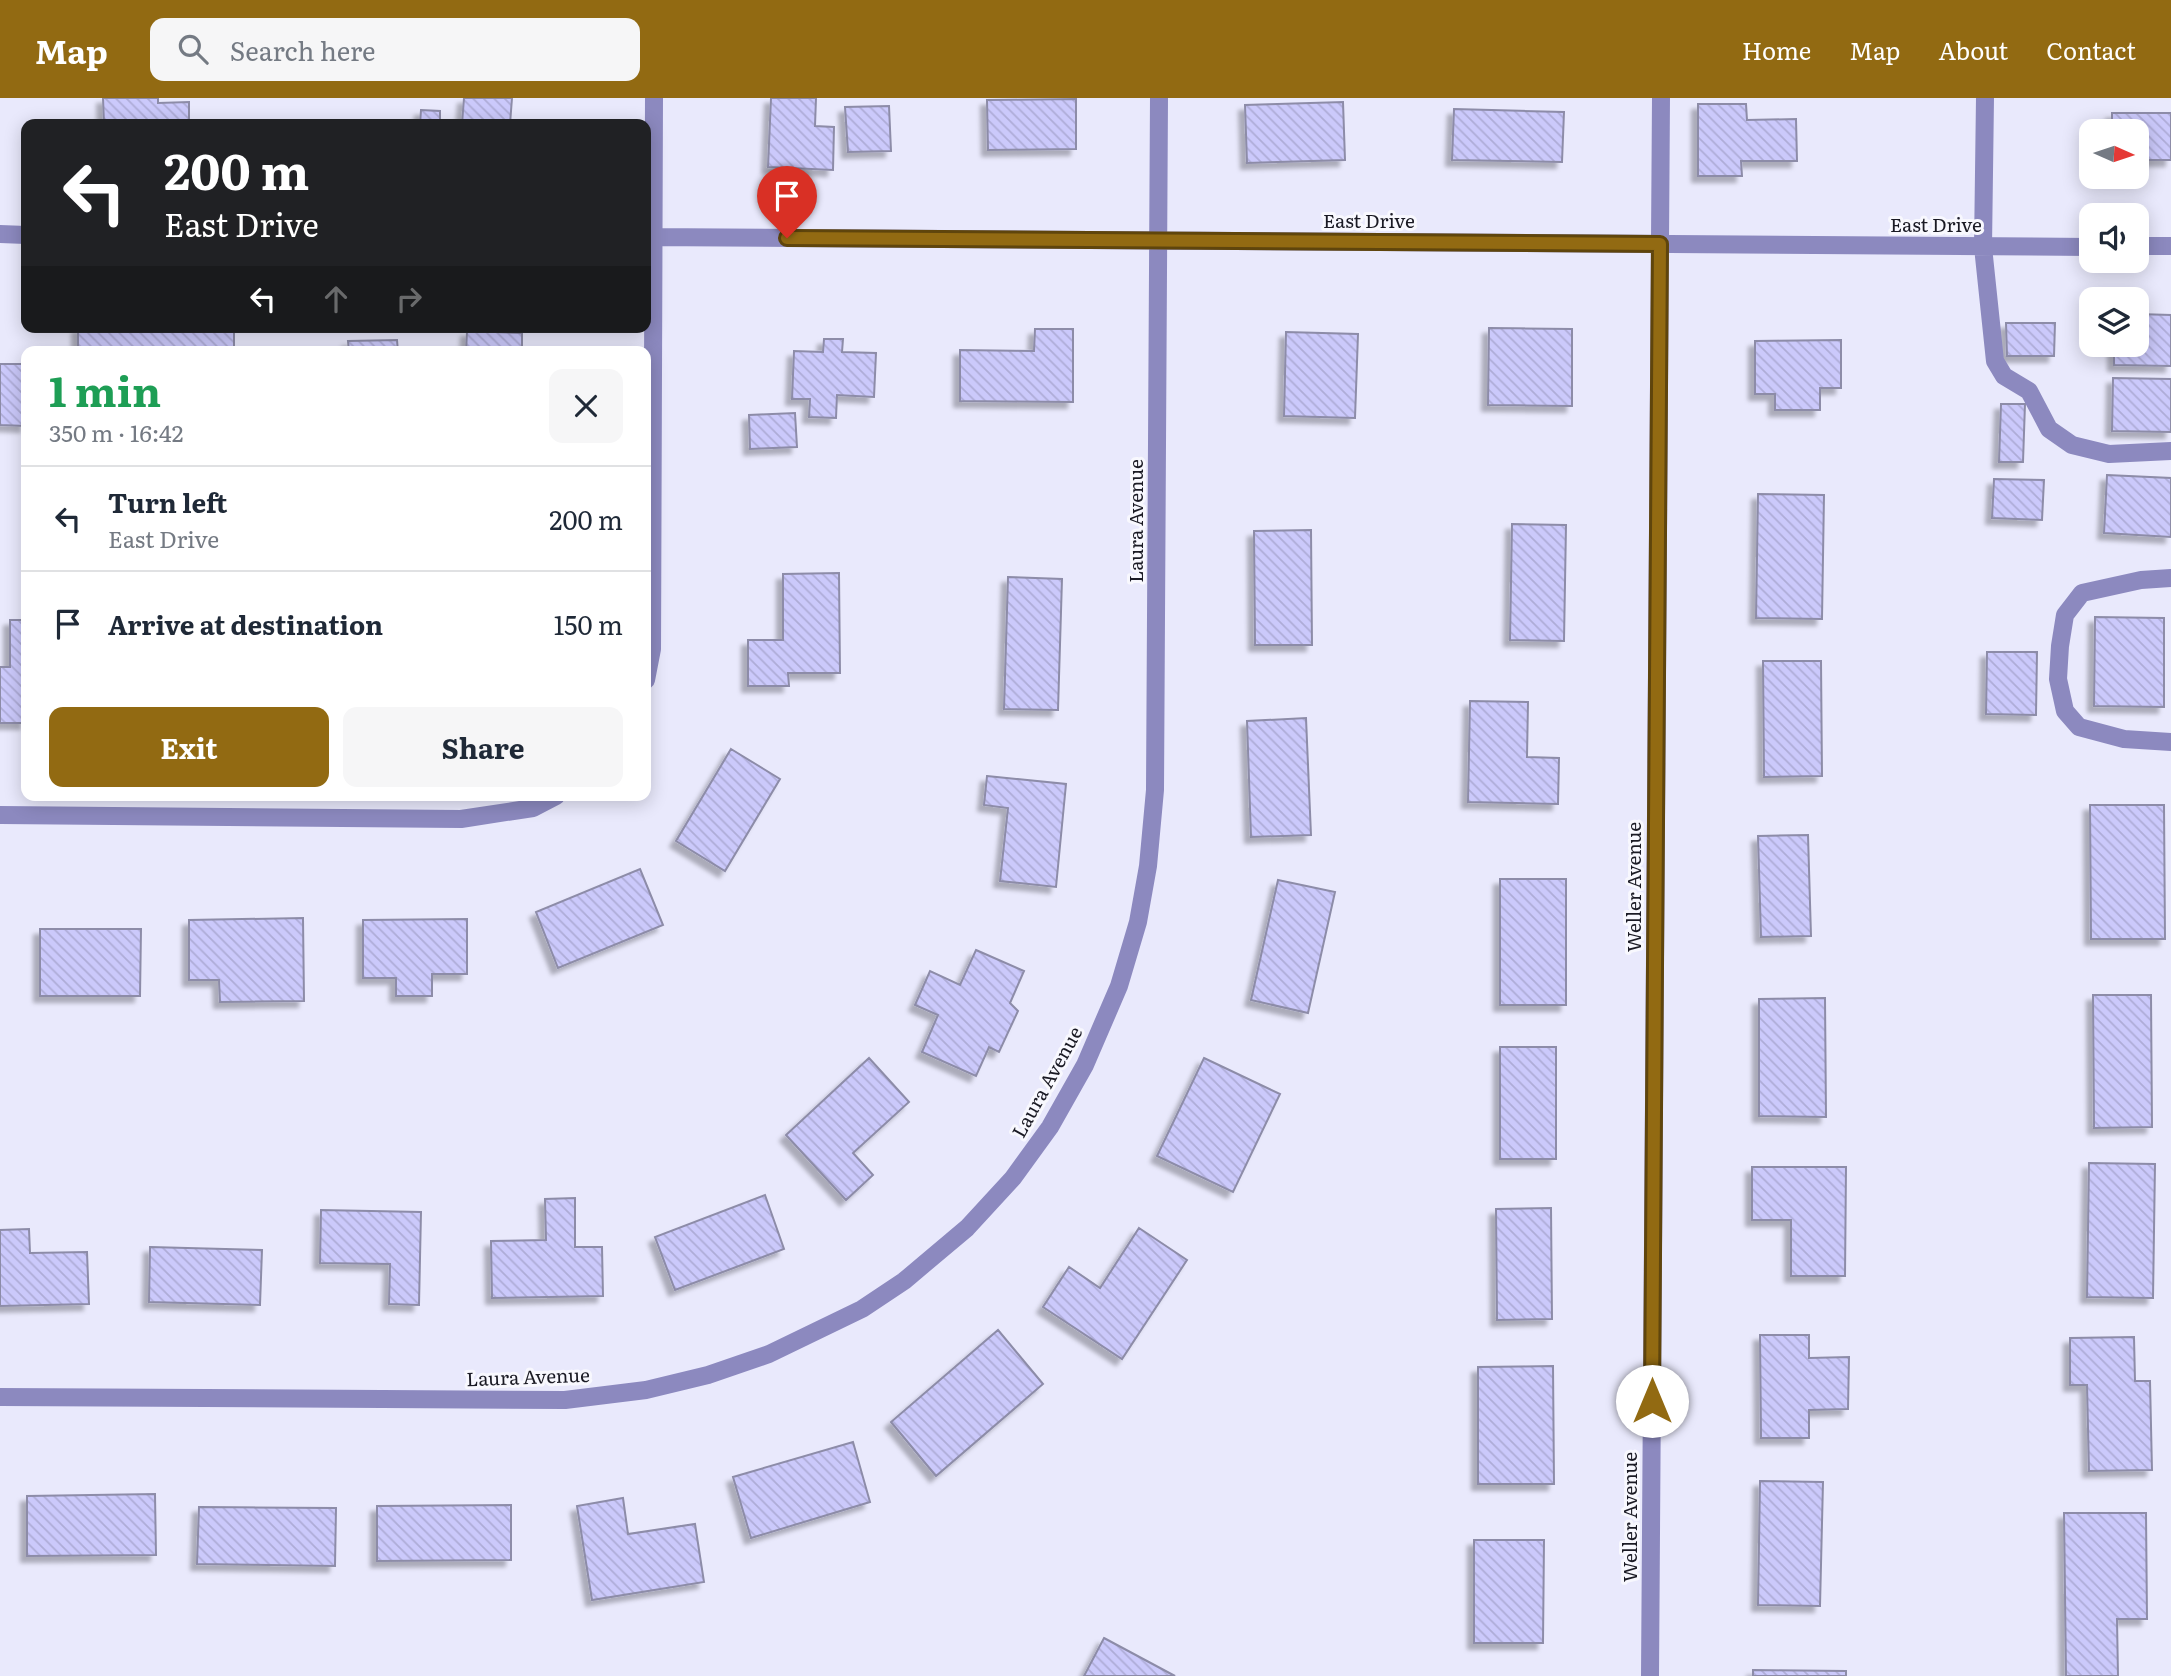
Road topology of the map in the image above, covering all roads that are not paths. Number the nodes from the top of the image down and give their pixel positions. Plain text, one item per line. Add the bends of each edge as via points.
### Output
1 (654, 98) edge
2 (1159, 98) edge
3 (1661, 98) edge
4 (1985, 98) edge
5 (651, 202) edge
6 (0, 234) edge
7 (21, 234) edge
8 (651, 237) edge
9 (1158, 241) junction
10 (1660, 244) junction
11 (2149, 246) edge
12 (2171, 246) edge
13 (1983, 247) junction
14 (2079, 247) edge
15 (651, 443) edge
16 (2171, 451) edge
17 (2171, 578) edge
18 (651, 654) edge
19 (2171, 742) edge
20 (546, 801) edge
21 (0, 815) edge
22 (0, 1397) edge
23 (1650, 1676) edge

1 - 5 street
2 - 9 street, Laura Avenue
3 - 10 street, Weller Avenue
4 - 13 street
6 - 7 street
8 - 9 street, East Drive
9 - 10 street, East Drive
9 - 22 street, Laura Avenue via 1155,790 1138,922 1119,986 1085,1065 1013,1178 967,1228 862,1309 769,1354 708,1376 646,1390 565,1400
10 - 13 street, East Drive
10 - 23 street, Weller Avenue
11 - 12 street
13 - 14 street, East Drive
13 - 16 street via 1995,361 2004,376 2029,391 2049,429 2072,445 2109,454
15 - 18 street
17 - 19 street via 2082,593 2065,615 2058,679 2065,711 2079,727 2124,739
20 - 21 street via 533,808 461,819

